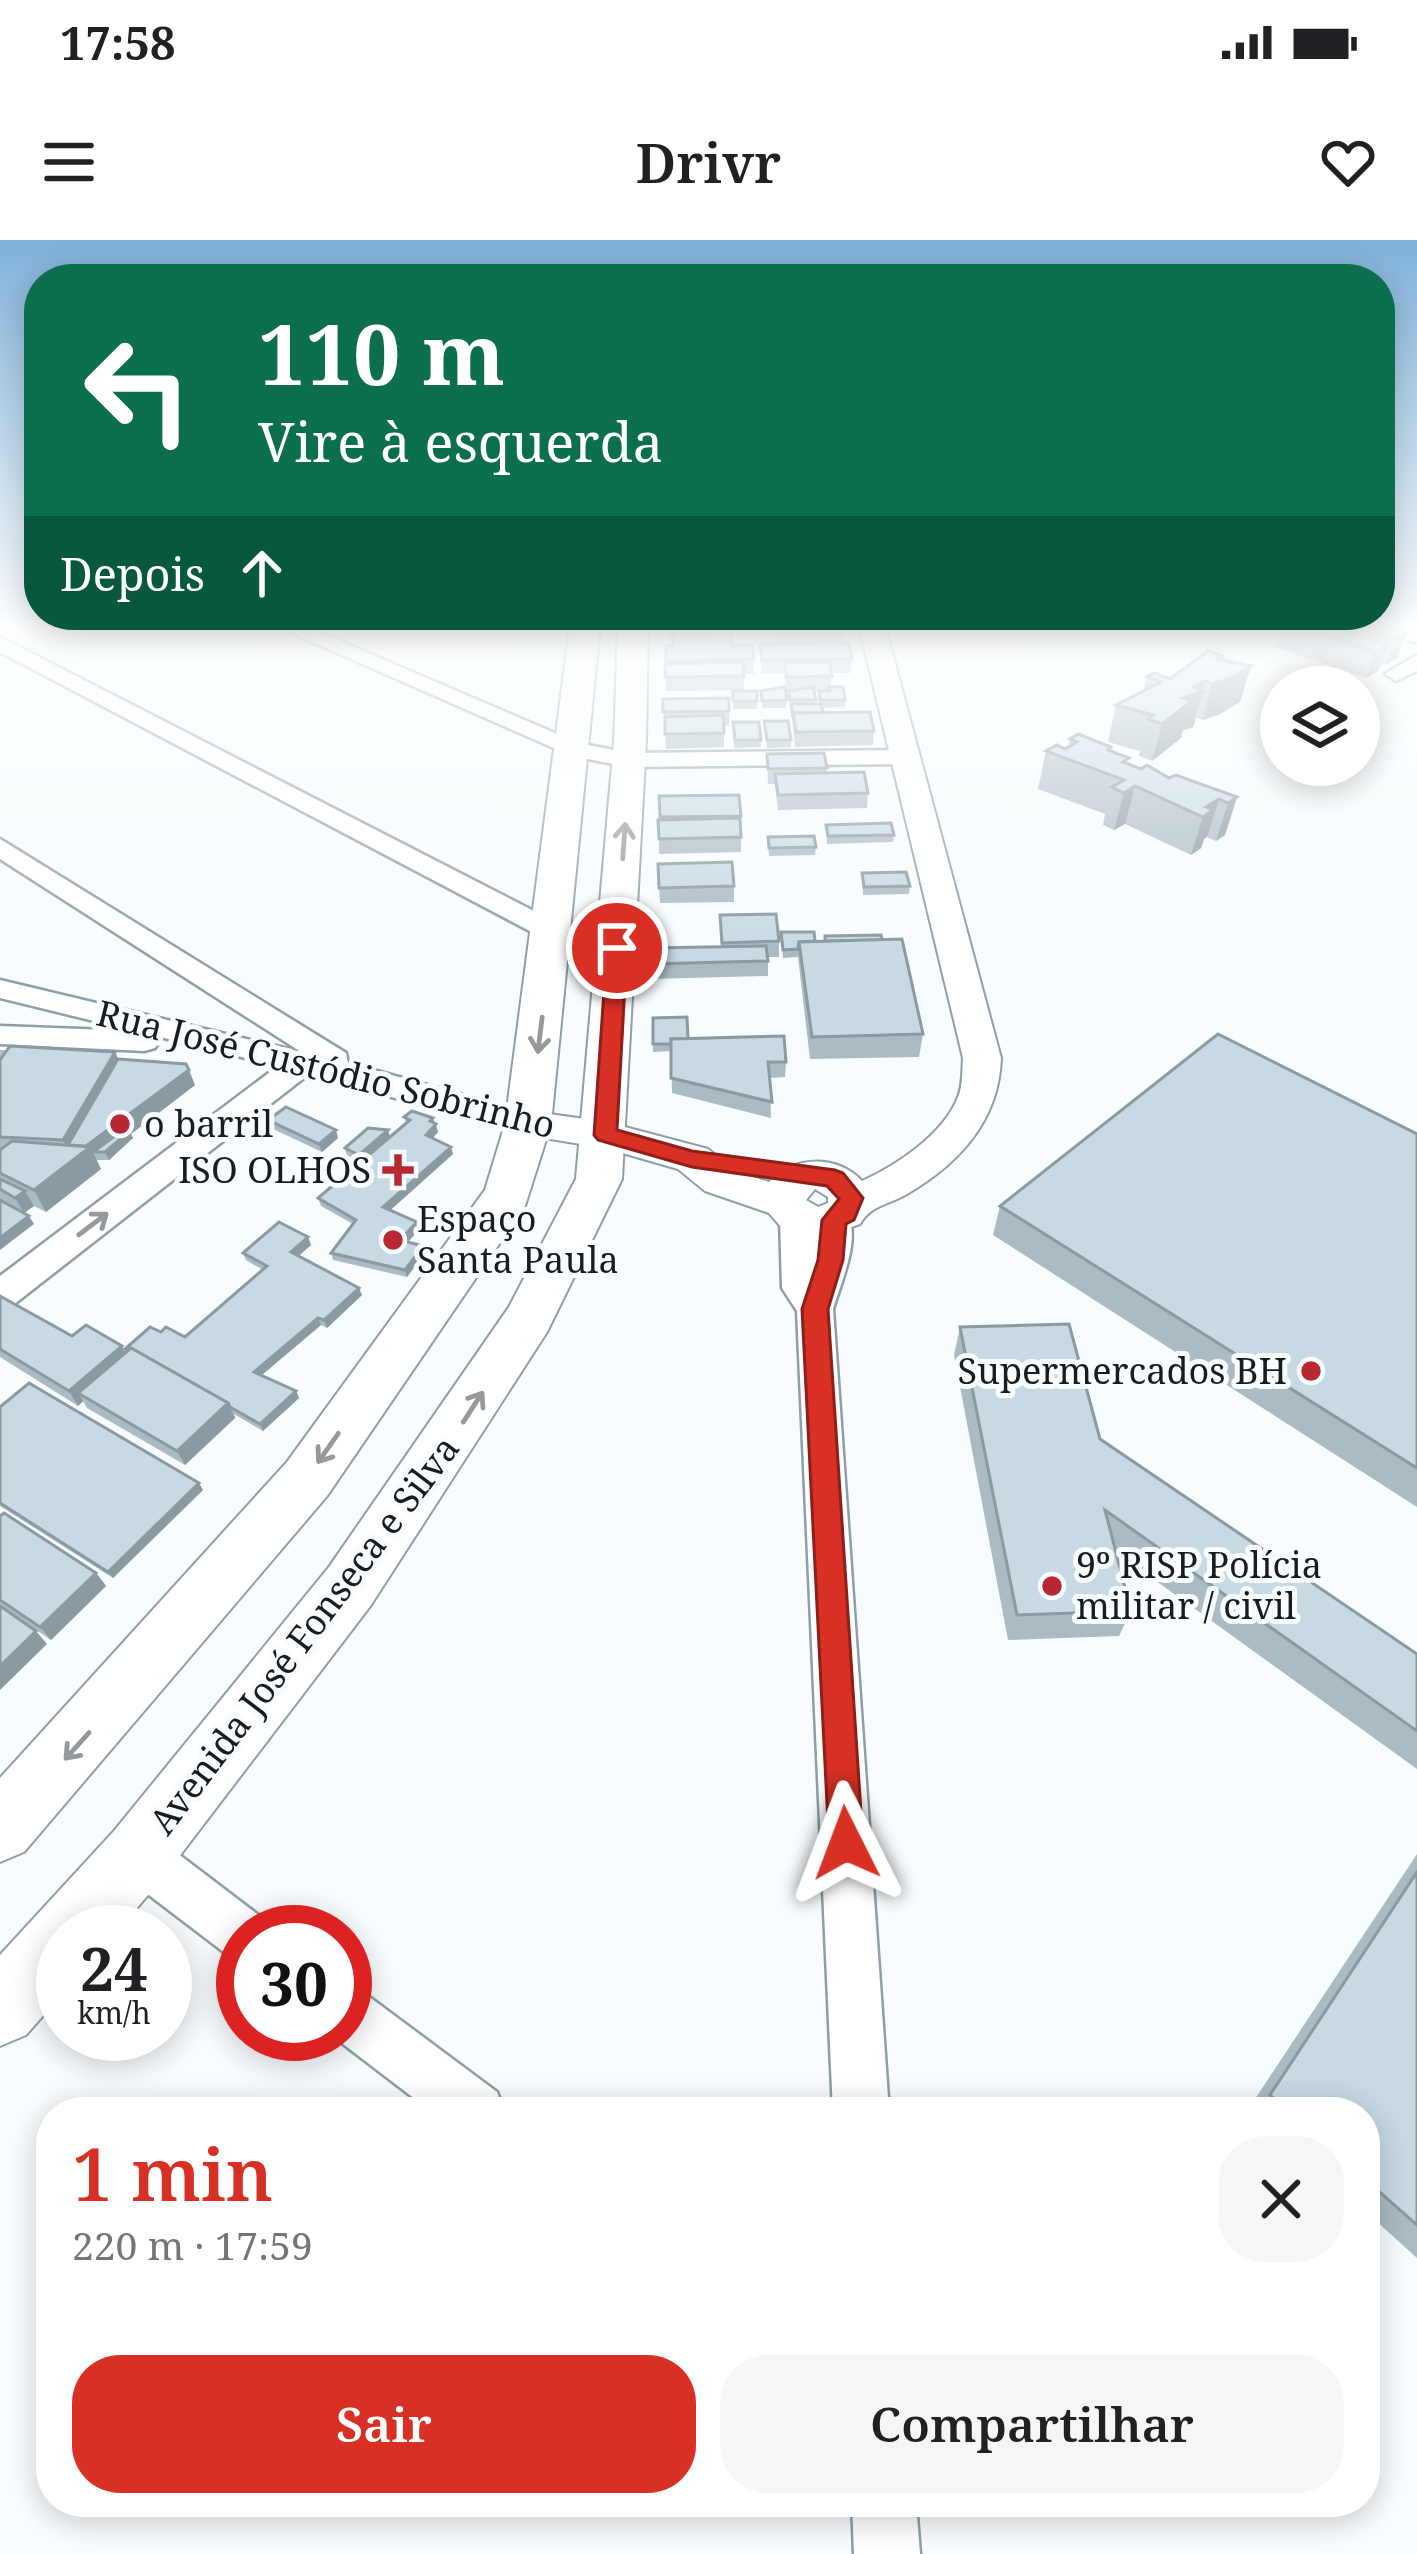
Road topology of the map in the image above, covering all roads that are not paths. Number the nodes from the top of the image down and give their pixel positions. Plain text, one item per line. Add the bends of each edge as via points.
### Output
1 (175, 734) edge
2 (537, 734) edge
3 (574, 734) edge
4 (630, 734) edge
5 (900, 734) edge
6 (572, 749) junction
7 (906, 757) junction
8 (629, 760) junction
9 (0, 847) edge
10 (554, 932) junction
11 (0, 988) edge
12 (0, 1035) edge
13 (234, 1045) junction
14 (303, 1063) junction
15 (359, 1076) junction
16 (529, 1124) junction
17 (606, 1135) junction
18 (818, 1202) junction
19 (0, 1295) edge
20 (0, 1828) edge
21 (138, 1855) junction
22 (93, 1905) edge
23 (216, 1914) edge
24 (36, 1969) edge
25 (0, 2009) edge
26 (372, 2032) edge
27 (457, 2097) edge
28 (860, 2097) edge
29 (885, 2517) edge
30 (887, 2554) edge

1 - 10 street
2 - 6 street
3 - 6 main road
4 - 8 main road, Avenida José Fonseca e Silva
5 - 7 street
6 - 8 street
6 - 10 main road
7 - 8 street
7 - 18 street via 982,1058 979,1095 962,1125 883,1191
17 -> 8 main road, Avenida José Fonseca e Silva
9 - 15 street
10 -> 16 main road
11 - 13 street, Rua José Custódio Sobrinho
12 - 13 street
13 - 14 street, Rua José Custódio Sobrinho
14 - 15 street, Rua José Custódio Sobrinho
19 -> 14 street
15 - 16 street, Rua José Custódio Sobrinho
16 - 17 street, Rua José Custódio Sobrinho
16 -> 20 main road via 508,1194 307,1479
17 - 18 street, Rua José Custódio Sobrinho via 692,1159 720,1181
21 -> 17 main road, Avenida José Fonseca e Silva via 337,1603 466,1418 529,1318 599,1179
18 - 28 street via 830,1260 815,1309
21 - 22 main road, Avenida José Fonseca e Silva
21 - 23 street
24 - 25 main road
26 - 27 street
29 - 30 street

